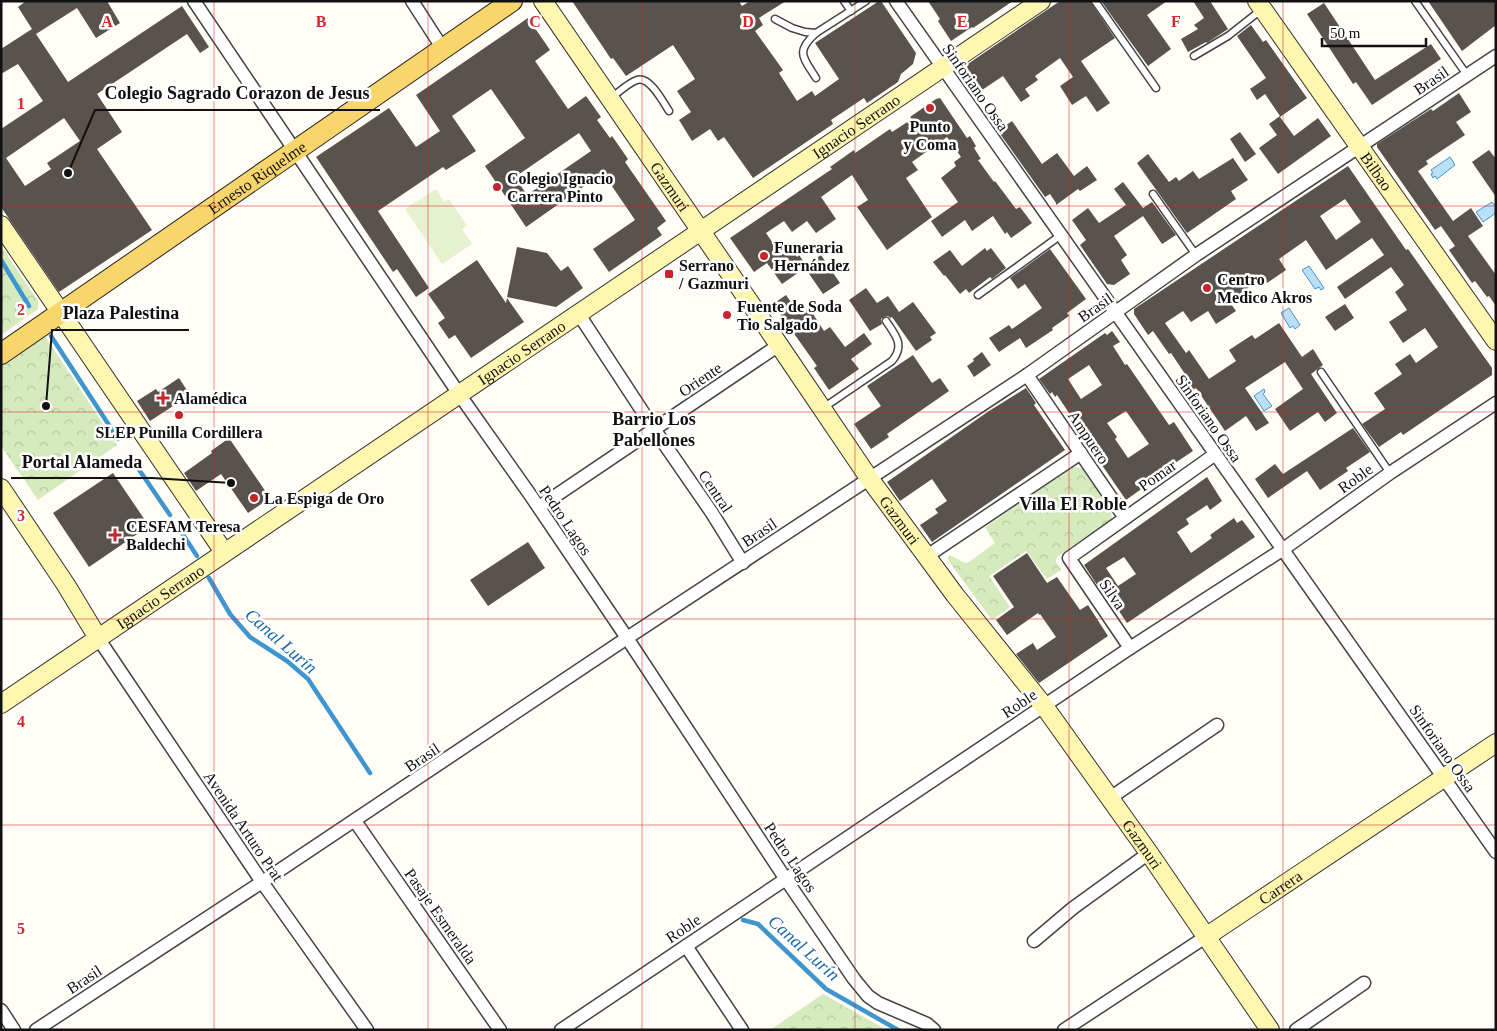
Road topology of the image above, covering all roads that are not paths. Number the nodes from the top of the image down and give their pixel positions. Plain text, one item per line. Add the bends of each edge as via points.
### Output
1 (194, 1) edge
2 (412, 1) edge
3 (512, 1) edge
4 (543, 1) edge
5 (844, 1) edge
6 (866, 1) edge
7 (896, 1) edge
8 (1041, 1) edge
9 (1095, 1) edge
10 (1415, 1) edge
11 (1260, 5) edge
12 (851, 11) junction
13 (775, 19) dead end
14 (816, 33) junction
15 (443, 49) junction
16 (1194, 56) dead end
17 (1496, 56) edge
18 (942, 68) junction
19 (1467, 75) junction
20 (816, 78) dead end
21 (1156, 88) dead end
22 (610, 98) junction
23 (669, 111) dead end
24 (1360, 147) junction
25 (296, 150) junction
26 (1154, 194) dead end
27 (1, 224) edge
28 (701, 231) junction
29 (1060, 235) junction
30 (1196, 255) junction
31 (978, 295) dead end
32 (61, 312) junction
33 (1115, 312) junction
34 (578, 314) junction
35 (886, 321) dead end
36 (1496, 341) edge
37 (779, 346) junction
38 (1, 354) edge
39 (1321, 372) dead end
40 (1027, 375) junction
41 (459, 394) junction
42 (1496, 403) edge
43 (822, 408) junction
44 (654, 429) junction
45 (1081, 453) junction
46 (1214, 454) junction
47 (1390, 473) junction
48 (869, 478) junction
49 (1, 488) edge
50 (539, 507) junction
51 (1125, 518) junction
52 (1282, 550) junction
53 (224, 552) junction
54 (927, 556) junction
55 (1069, 558) joint
56 (743, 563) junction
57 (98, 638) junction
58 (627, 638) junction
59 (1130, 648) junction
60 (1, 704) edge
61 (1044, 706) junction
62 (1217, 725) dead end
63 (1496, 744) edge
64 (1444, 777) junction
65 (1110, 798) junction
66 (354, 821) junction
67 (1496, 852) edge
68 (1149, 853) junction
69 (785, 878) junction
70 (262, 882) junction
71 (1207, 936) junction
72 (1034, 941) dead end
73 (686, 946) junction
74 (1364, 983) dead end
75 (1, 1010) edge
76 (14, 1030) edge
77 (36, 1030) edge
78 (367, 1030) edge
79 (500, 1030) edge
80 (560, 1030) edge
81 (742, 1030) edge
82 (934, 1030) edge
83 (1064, 1030) edge
84 (1270, 1030) edge
85 (1296, 1030) edge

1 - 25 street, Pedro Lagos
2 - 15 street
3 - 15 main road, Ernesto Riquelme
4 - 22 main road, Gazmuri
5 - 12 lane
6 - 12 lane
7 - 18 street, Sinforiano Ossa
8 - 18 main road, Ignacio Serrano
9 - 21 lane
10 - 19 lane
11 - 16 lane via 1228,36
11 - 24 main road, Bilbao
12 - 14 lane
13 - 14 lane via 792,28
14 - 20 lane via 802,50
15 - 25 main road, Ernesto Riquelme
17 - 19 street, Brasil
18 - 28 main road, Ignacio Serrano
18 - 29 street, Sinforiano Ossa
19 - 24 street, Brasil
22 - 23 lane via 634,81 646,80
22 - 28 main road, Gazmuri
24 - 30 street, Brasil
24 - 36 main road, Bilbao
25 - 32 main road, Ernesto Riquelme
25 - 41 street, Pedro Lagos
26 - 30 lane
27 - 32 main road
28 - 34 main road, Ignacio Serrano
28 - 37 main road, Gazmuri
29 - 31 lane
29 - 33 street, Sinforiano Ossa
30 - 33 street, Brasil
32 - 38 main road, Ernesto Riquelme
32 - 53 main road
33 - 40 street, Brasil
33 - 46 street, Sinforiano Ossa
34 - 41 main road, Ignacio Serrano
34 - 44 street, Central
35 - 43 lane via 896,336 898,354
37 - 43 main road, Gazmuri
37 - 44 street, Oriente
39 - 47 lane
40 - 45 street, Ampuero
40 - 48 street, Brasil
41 - 50 street, Pedro Lagos
41 - 53 main road, Ignacio Serrano
42 - 47 street, Roble
43 - 48 main road, Gazmuri
44 - 50 street, Oriente
44 - 56 street, Central
45 - 51 street, Ampuero
45 - 54 street
46 - 51 street, Pomar
46 - 52 street, Sinforiano Ossa
47 - 52 street, Roble
48 - 54 main road, Gazmuri
48 - 56 street, Brasil
49 - 57 main road
50 - 58 street, Pedro Lagos
51 - 55 street, Pomar
52 - 59 street, Roble
52 - 64 street, Sinforiano Ossa
53 - 57 main road, Ignacio Serrano
54 - 61 main road, Gazmuri via 954,595
55 - 59 street, Silva
56 - 58 street, Brasil
57 - 60 main road, Ignacio Serrano
57 - 70 street, Avenida Arturo Prat
58 - 66 street, Brasil
58 - 69 street, Pedro Lagos
59 - 61 street, Roble
61 - 65 main road, Gazmuri
61 - 69 street, Roble
62 - 65 street
63 - 64 main road, Carrera
64 - 67 street, Sinforiano Ossa
64 - 71 main road, Carrera
65 - 68 main road, Gazmuri
66 - 70 street, Brasil
66 - 79 street, Pasaje Esmeralda
68 - 71 main road, Gazmuri
68 - 72 street via 1073,908
69 - 73 street, Roble
69 - 82 street, Pedro Lagos via 868,996
70 - 77 street, Brasil
70 - 78 street, Avenida Arturo Prat
71 - 83 street, Carrera
71 - 84 main road, Gazmuri
73 - 80 street, Roble
73 - 81 street
74 - 85 street
75 - 76 street

